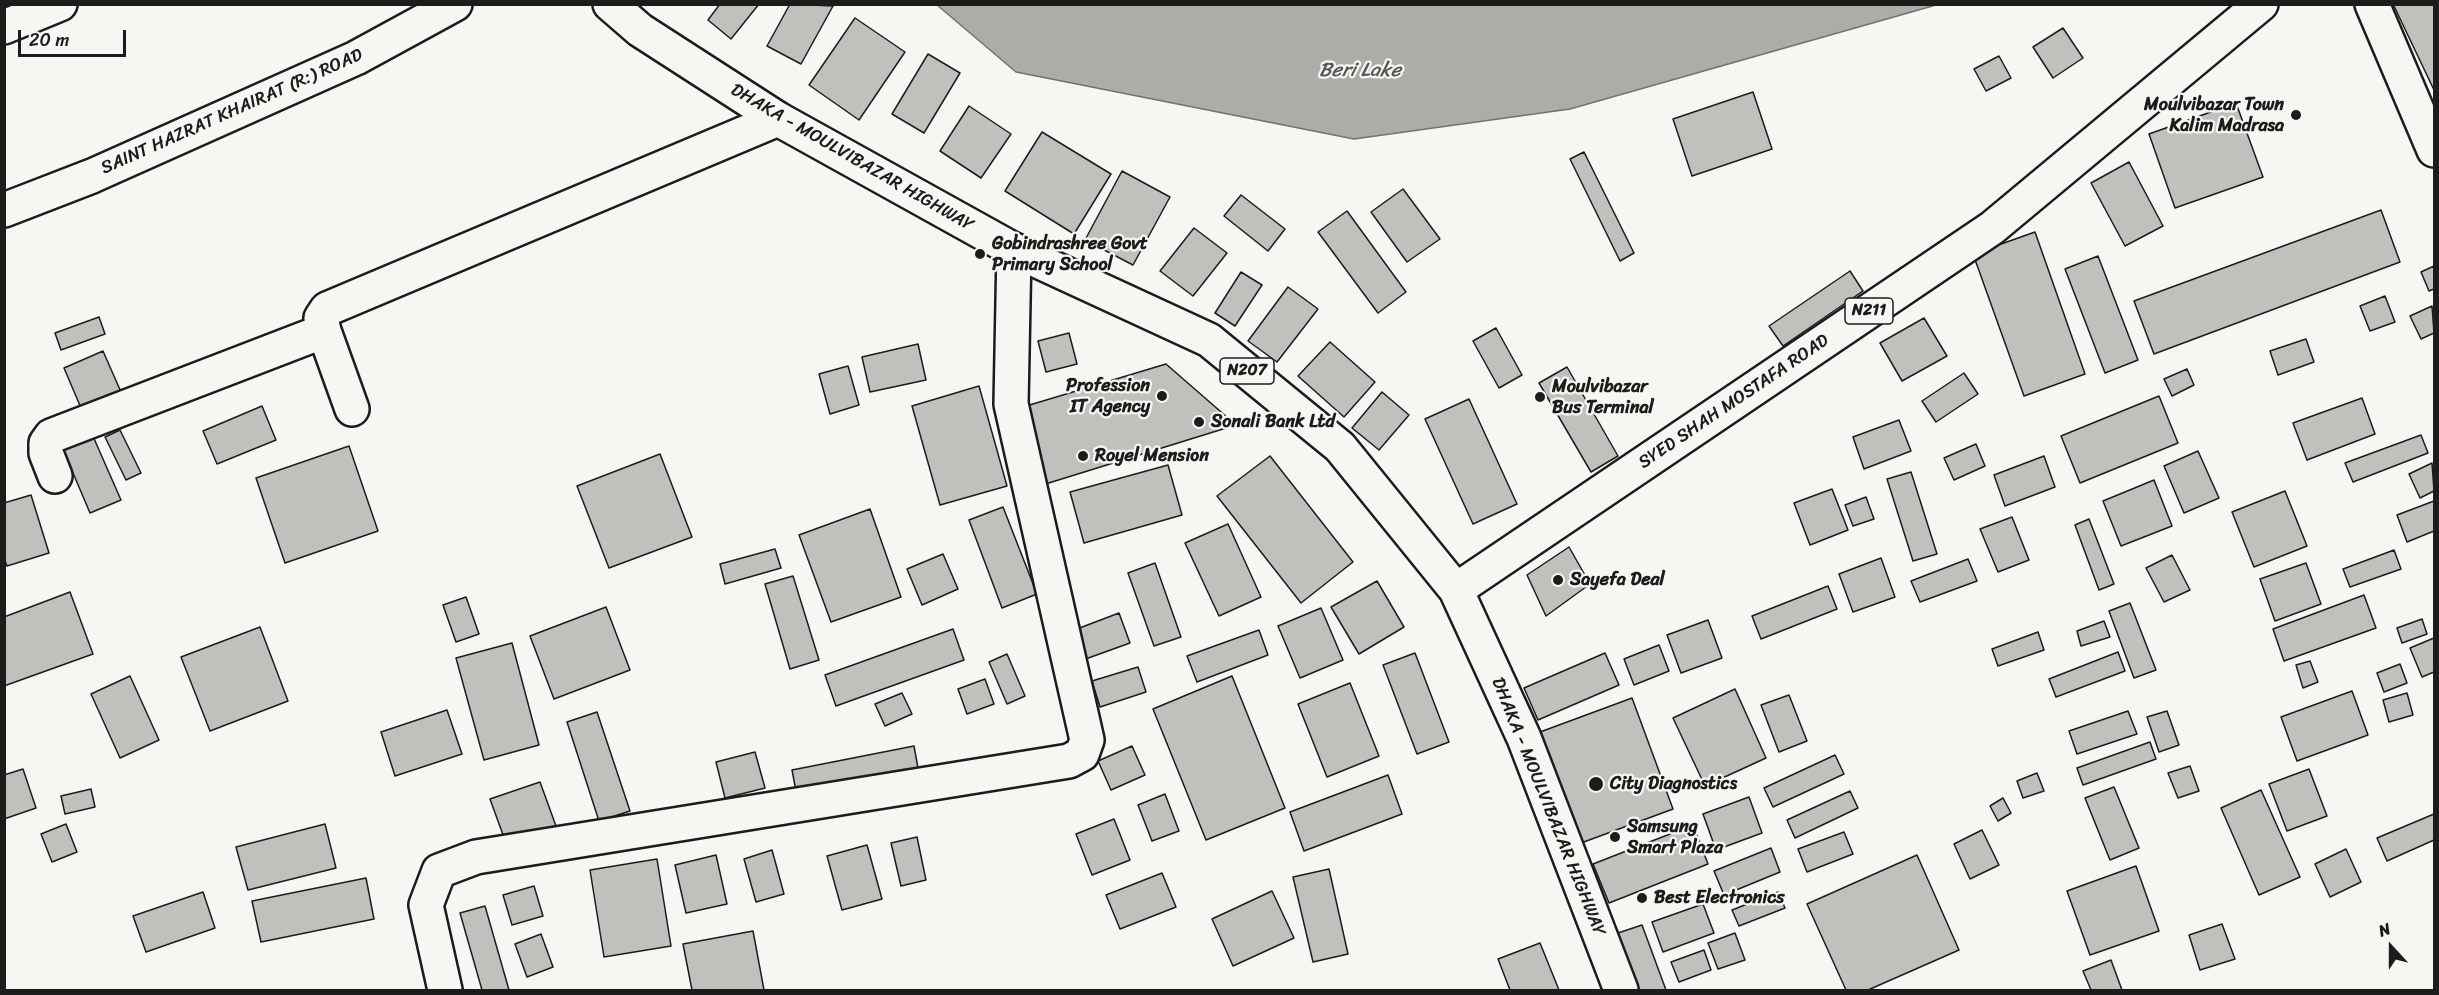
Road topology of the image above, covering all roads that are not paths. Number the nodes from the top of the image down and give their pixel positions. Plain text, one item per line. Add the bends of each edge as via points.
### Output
1 (60, 4) edge
2 (455, 4) edge
3 (610, 4) edge
4 (2261, 4) edge
5 (2372, 4) edge
6 (4, 27) edge
7 (778, 119) junction
8 (2434, 150) edge
9 (4, 210) edge
10 (1014, 250) junction
11 (324, 331) junction
12 (352, 409) dead end
13 (55, 476) dead end
14 (1456, 590) junction
15 (446, 990) edge
16 (1622, 990) edge

1 - 6 main road
2 - 9 main road, SAINT HAZRAT KHAIRAT (R:) ROAD via 356,58 92,176
3 - 7 main road, DHAKA - MOULVIBAZAR HIGHWAY / N207 via 640,30
4 - 14 main road, SYED SHAH MOSTAFA ROAD / N211 via 1992,228
5 - 8 main road
7 - 10 main road, DHAKA - MOULVIBAZAR HIGHWAY / N207
7 - 11 main road via 327,309 321,318
10 - 14 main road, DHAKA - MOULVIBAZAR HIGHWAY / N207 via 1209,340 1340,447
10 - 15 main road via 1011,404 1087,740 1082,754 1069,761 476,857 438,871 426,904
11 - 12 main road
11 - 13 main road via 51,436 46,453
14 - 16 main road, DHAKA - MOULVIBAZAR HIGHWAY / N207 via 1524,738

